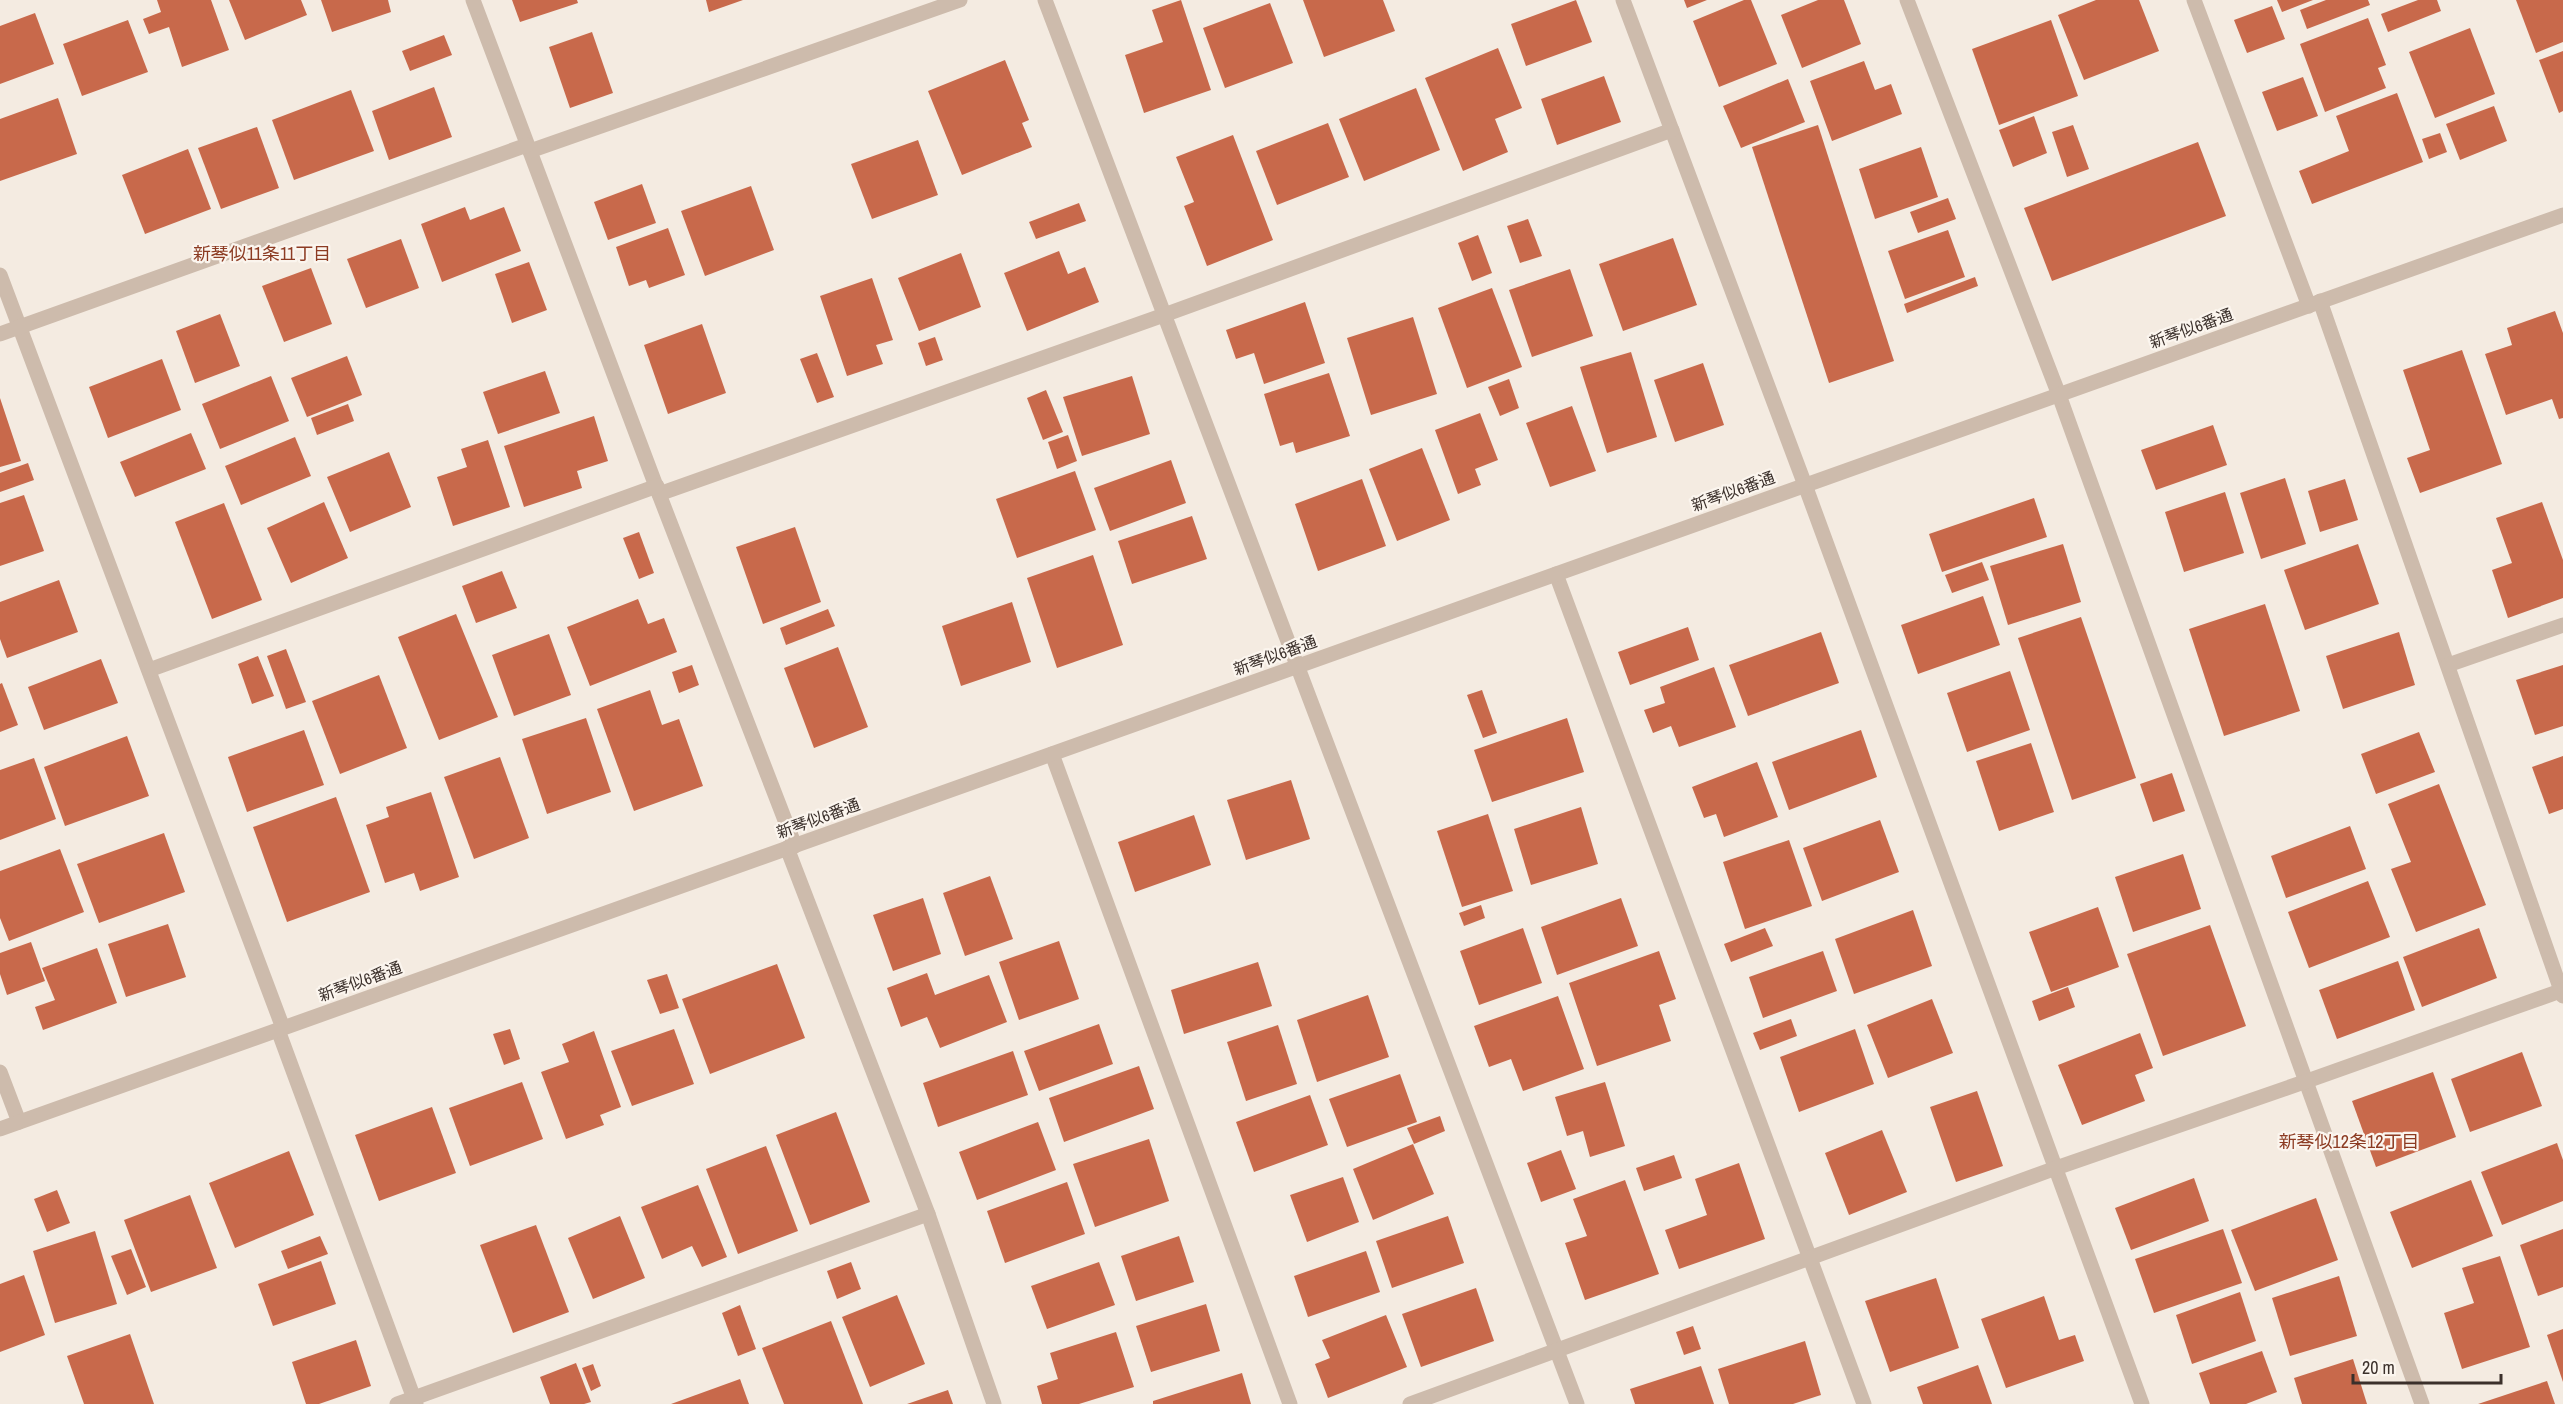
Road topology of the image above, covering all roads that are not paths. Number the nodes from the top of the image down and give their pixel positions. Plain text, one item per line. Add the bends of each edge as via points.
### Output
1 (472, 0) edge
2 (960, 0) edge
3 (1045, 0) edge
4 (1623, 0) edge
5 (1907, 0) edge
6 (2194, 0) edge
7 (1672, 130) junction
8 (529, 148) junction
9 (2563, 215) edge
10 (0, 275) edge
11 (2314, 304) junction
12 (1164, 315) junction
13 (19, 327) junction
14 (0, 334) edge
15 (2059, 395) junction
16 (1805, 485) junction
17 (658, 490) junction
18 (1556, 574) junction
19 (2563, 625) edge
20 (2448, 665) junction
21 (1297, 666) junction
22 (149, 670) junction
23 (1052, 754) junction
24 (791, 847) junction
25 (2562, 992) edge
26 (281, 1029) junction
27 (0, 1072) edge
28 (2307, 1082) junction
29 (19, 1122) junction
30 (0, 1129) edge
31 (2056, 1168) junction
32 (928, 1214) junction
33 (1809, 1257) junction
34 (1557, 1351) junction
35 (415, 1401) edge
36 (397, 1404) edge
37 (994, 1404) edge
38 (1290, 1404) edge
39 (1410, 1404) edge
40 (1577, 1404) edge
41 (1864, 1404) edge
42 (2142, 1404) edge
43 (2422, 1404) edge

1 - 8 street
2 - 8 street
3 - 12 street
4 - 7 street
5 - 15 street
6 - 11 street
7 - 12 street
7 - 16 street
8 - 13 street
8 - 17 street
9 - 11 street, 新琴似6番通
10 - 13 street
11 - 15 street, 新琴似6番通
11 - 20 street
12 - 17 street
12 - 21 street
13 - 14 street
13 - 22 street
15 - 16 street, 新琴似6番通
15 - 28 street
16 - 18 street, 新琴似6番通
16 - 31 street
17 - 22 street
17 - 24 street
18 - 21 street, 新琴似6番通
18 - 33 street
19 - 20 street
20 - 25 street
21 - 23 street, 新琴似6番通
21 - 34 street
22 - 26 street
23 - 24 street, 新琴似6番通
23 - 38 street
24 - 26 street, 新琴似6番通
24 - 32 street
25 - 28 street
26 - 29 street, 新琴似6番通
26 - 35 street
27 - 29 street
28 - 31 street
28 - 43 street
29 - 30 street, 新琴似6番通
31 - 33 street
31 - 42 street
32 - 35 street
32 - 37 street
33 - 34 street
33 - 41 street
34 - 39 street
34 - 40 street
35 - 36 street

